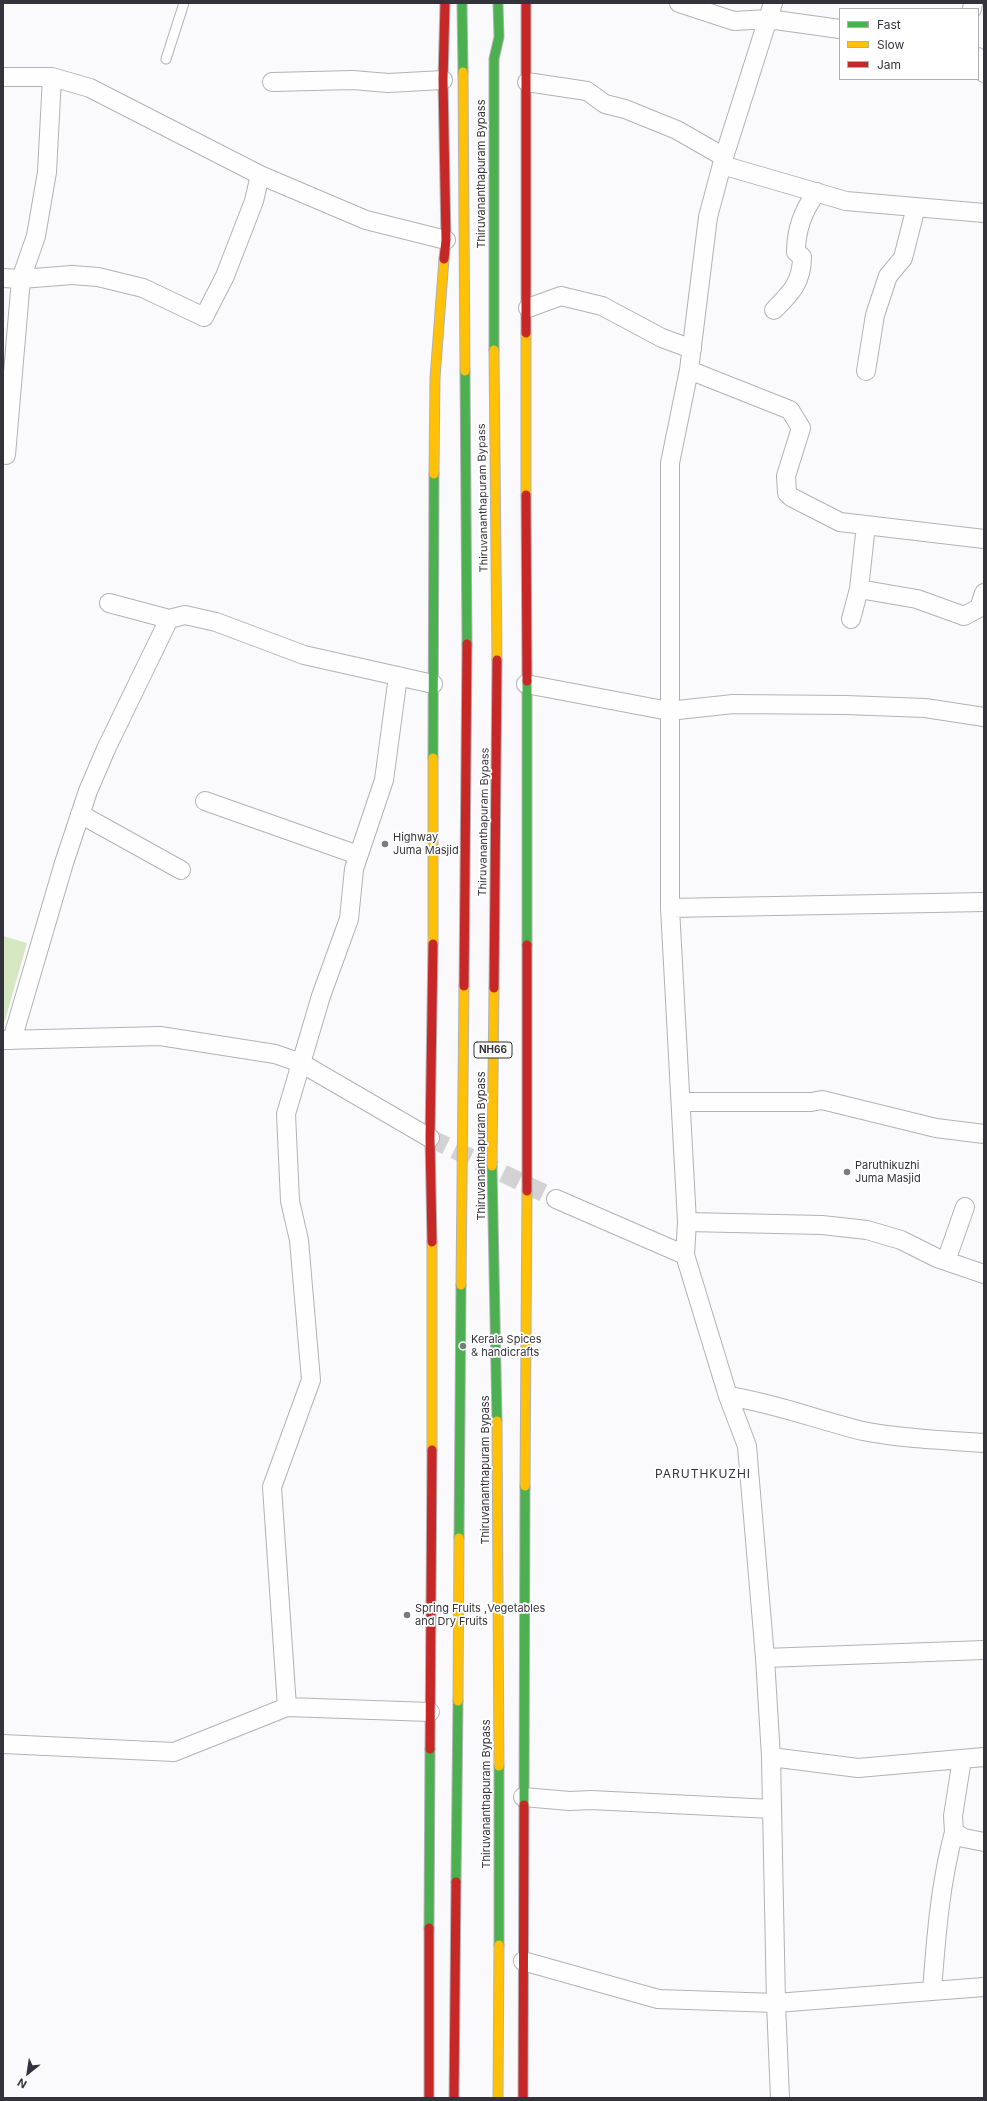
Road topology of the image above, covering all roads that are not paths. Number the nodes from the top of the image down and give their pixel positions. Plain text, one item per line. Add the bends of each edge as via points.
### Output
1 (184, 3) edge
2 (445, 3) edge
3 (462, 3) edge
4 (498, 3) edge
5 (526, 3) edge
6 (679, 3) edge
7 (771, 11) edge
8 (839, 29) edge
9 (166, 59) dead end
10 (979, 60) edge
11 (984, 73) edge
12 (3, 77) edge
13 (52, 77) junction
14 (443, 80) junction
15 (272, 82) dead end
16 (528, 82) junction
17 (723, 161) junction
18 (260, 175) junction
19 (817, 192) junction
20 (916, 207) junction
21 (984, 213) edge
22 (446, 240) junction
23 (3, 278) edge
24 (22, 280) junction
25 (528, 308) junction
26 (774, 310) dead end
27 (692, 349) junction
28 (690, 370) junction
29 (866, 371) dead end
30 (6, 455) dead end
31 (866, 525) junction
32 (984, 539) edge
33 (859, 589) junction
34 (984, 592) edge
35 (109, 603) dead end
36 (169, 619) junction
37 (851, 619) dead end
38 (398, 676) junction
39 (433, 684) junction
40 (526, 684) junction
41 (669, 711) junction
42 (984, 717) edge
43 (205, 801) dead end
44 (80, 814) junction
45 (358, 856) junction
46 (181, 870) dead end
47 (984, 902) edge
48 (670, 908) junction
49 (7, 1040) edge
50 (301, 1063) junction
51 (681, 1102) junction
52 (984, 1134) edge
53 (430, 1138) junction
54 (556, 1199) tunnel mouth
55 (965, 1207) dead end
56 (687, 1222) junction
57 (685, 1255) junction
58 (946, 1261) junction
59 (984, 1274) edge
60 (728, 1396) junction
61 (984, 1443) edge
62 (984, 1650) edge
63 (765, 1658) junction
64 (287, 1708) junction
65 (430, 1712) junction
66 (3, 1744) edge
67 (771, 1757) junction
68 (984, 1757) edge
69 (962, 1759) junction
70 (523, 1797) junction
71 (772, 1809) junction
72 (954, 1832) junction
73 (984, 1842) edge
74 (523, 1961) junction
75 (984, 1987) edge
76 (932, 1991) junction
77 (776, 2003) junction
78 (429, 2098) edge
79 (454, 2098) edge
80 (498, 2098) edge
81 (523, 2098) edge
82 (780, 2098) edge

1 - 9 lane
2 - 14 main road
3 - 79 main road, Thiruvananthapuram Bypass / NH66 via 467,684
4 - 80 main road, Thiruvananthapuram Bypass / NH66 via 498,37 494,59 497,688 492,1169 497,1373 500,1858
5 - 16 main road
6 - 7 street via 734,21
7 - 8 street
7 - 17 street
10 - 11 street
12 - 13 street
13 - 18 street via 90,88
13 - 24 street via 47,172 36,236
14 - 15 street via 388,83 353,80
14 - 22 main road
16 - 17 street via 587,91 605,104 625,109 677,130
16 - 25 main road
17 - 19 street
17 - 27 street via 708,217
18 - 22 street via 366,220
18 - 24 street via 254,201 225,276 204,317 143,288 98,277 72,274
19 - 20 street via 846,202
19 - 26 street via 806,207 796,240 796,252 802,257 802,268 793,291
20 - 21 street
20 - 29 street via 903,258 888,276 875,315
22 - 39 main road via 435,378
23 - 24 street
24 - 30 street
25 - 27 street via 561,296 602,306 662,338
25 - 40 main road
27 - 28 street
28 - 31 street via 790,410 801,428 786,476 787,493 840,522
28 - 41 street via 670,463
31 - 32 street
31 - 33 street
33 - 34 street via 917,599 964,616 979,608
33 - 37 street
35 - 36 street
36 - 38 street via 185,615 216,622 304,655
36 - 44 street via 106,749
38 - 39 street
38 - 45 street via 384,780
39 - 53 main road via 434,848
40 - 41 street
40 - 70 main road via 527,1082
41 - 42 street via 733,704 846,705 925,708
41 - 48 street
43 - 45 street
44 - 46 street
44 - 49 street
45 - 50 street via 354,869 349,919 321,996
47 - 48 street
48 - 51 street
49 - 50 street via 160,1036 275,1054
50 - 53 street
50 - 64 street via 286,1114 290,1201 299,1240 311,1380 272,1487
51 - 52 street via 822,1100 936,1128
51 - 56 street
53 - 65 main road via 433,1338
54 - 57 street
55 - 58 street
56 - 57 street
56 - 58 street via 822,1225 867,1230 901,1240
57 - 60 street
58 - 59 street
60 - 61 street via 752,1400 865,1431 898,1437
60 - 63 street via 747,1446
62 - 63 street
63 - 67 street
64 - 65 street
64 - 66 street via 174,1752
65 - 78 main road
67 - 69 street via 858,1768
67 - 71 street
68 - 69 street
69 - 72 street via 953,1816
70 - 71 street
70 - 74 main road
71 - 77 street
72 - 73 street via 964,1838
72 - 76 street via 938,1925
74 - 77 street via 658,1999
74 - 81 main road
75 - 76 street
76 - 77 street
77 - 82 street

